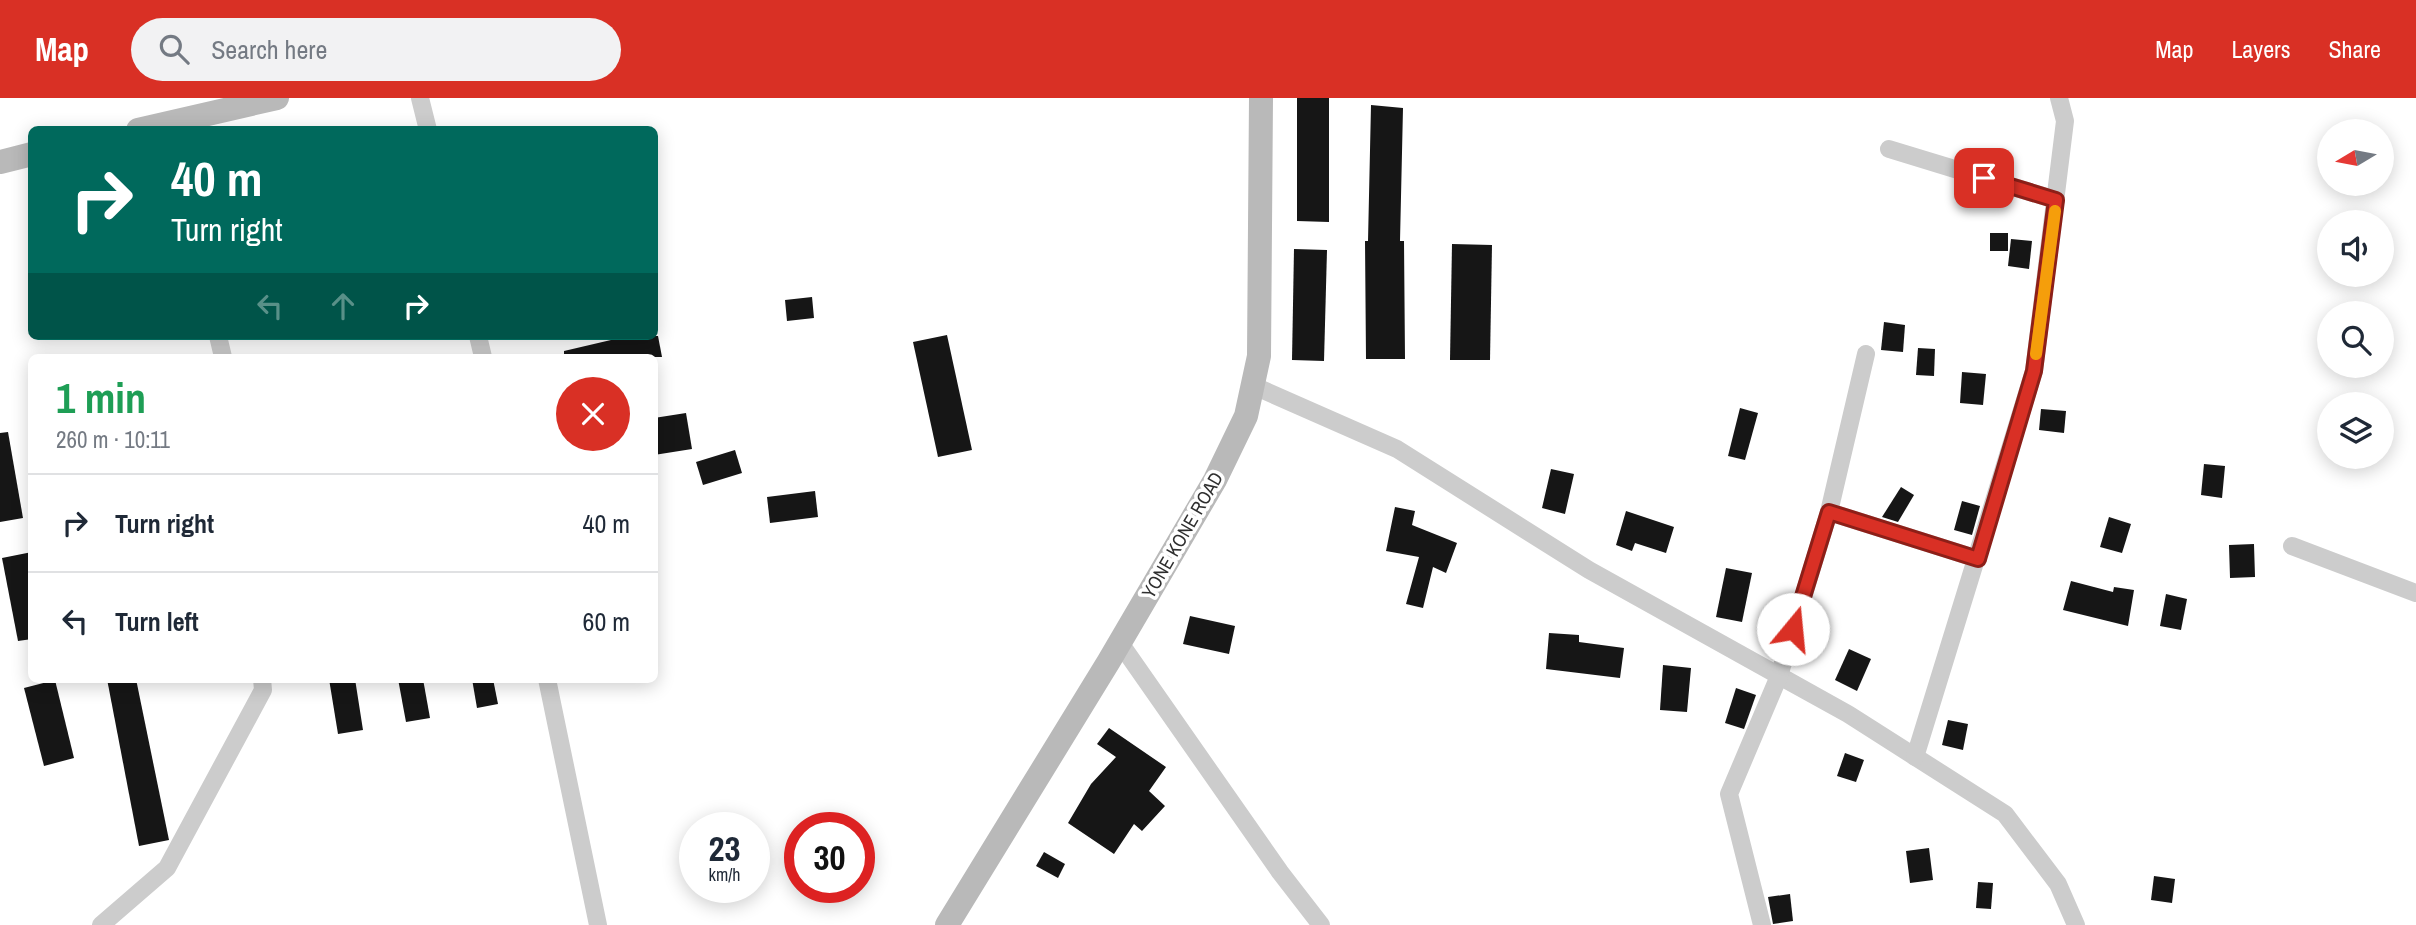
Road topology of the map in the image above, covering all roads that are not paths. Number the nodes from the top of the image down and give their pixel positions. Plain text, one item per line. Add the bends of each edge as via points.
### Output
1 (277, 98) edge
2 (420, 98) edge
3 (1261, 98) edge
4 (2059, 98) edge
5 (176, 125) edge
6 (427, 126) edge
7 (1889, 149) dead end
8 (28, 155) edge
9 (0, 162) edge
10 (2056, 200) junction
11 (1867, 354) dead end
12 (1254, 386) junction
13 (1829, 512) junction
14 (2292, 546) dead end
15 (1978, 559) junction
16 (2416, 593) edge
17 (1119, 643) junction
18 (1779, 676) junction
19 (262, 683) edge
20 (548, 683) edge
21 (1915, 757) junction
22 (101, 925) edge
23 (597, 925) edge
24 (947, 925) edge
25 (1321, 925) edge
26 (1762, 925) edge
27 (2076, 925) edge

1 - 5 street
2 - 6 street
3 - 12 street, YONE KONE ROAD via 1261,304
4 - 10 street via 2065,121
7 - 10 street
8 - 9 street
10 - 15 street via 2034,371
11 - 13 street
12 - 17 street, YONE KONE ROAD via 1215,480
12 - 18 street via 1397,449 1588,570
13 - 15 street
13 - 18 street
14 - 16 street
15 - 21 street
17 - 24 street, YONE KONE ROAD
17 - 25 street
18 - 21 street
18 - 26 street via 1729,794
19 - 22 street via 263,690 167,868
20 - 23 street
21 - 27 street via 2005,814 2058,884

